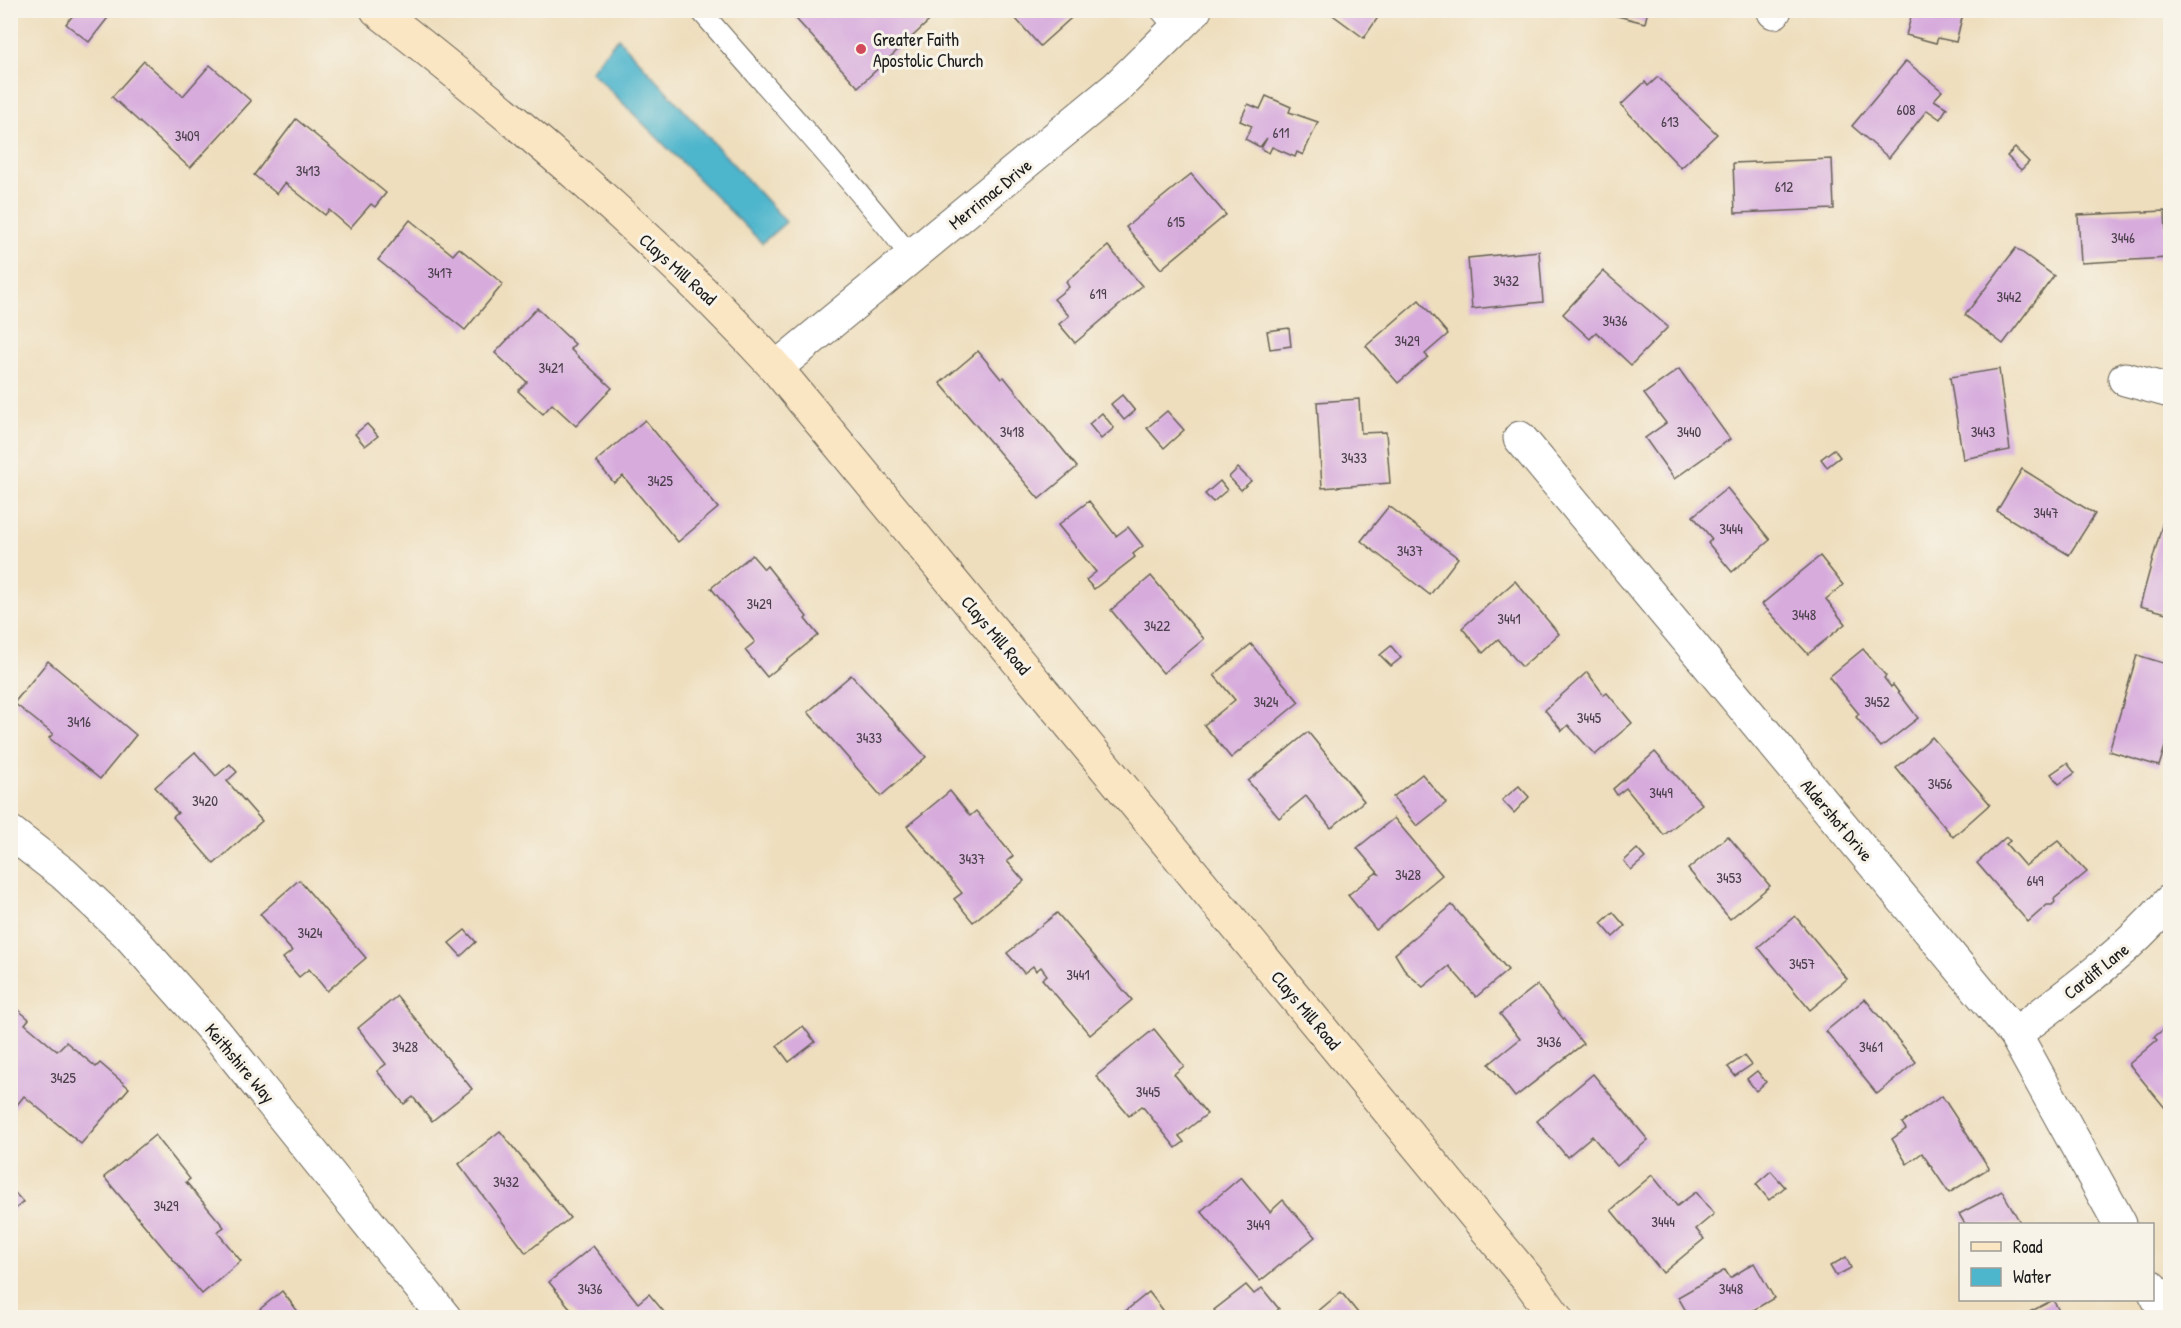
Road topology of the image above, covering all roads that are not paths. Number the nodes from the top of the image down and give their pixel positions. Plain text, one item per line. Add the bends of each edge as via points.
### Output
1 (700, 10) edge
2 (380, 11) edge
3 (1178, 17) edge
4 (912, 258) junction
5 (776, 368) junction
6 (2125, 379) dead end
7 (2170, 392) edge
8 (1520, 438) dead end
9 (12, 834) edge
10 (2170, 901) edge
11 (2015, 1034) junction
12 (2119, 1223) edge
13 (2154, 1291) edge
14 (446, 1317) edge
15 (1556, 1317) edge
16 (2168, 1317) edge

1 - 4 lane via 818,148 853,183
2 - 5 main road, Clays Mill Road via 563,164 724,311
3 - 4 street, Merrimac Drive via 1117,87
4 - 5 street, Merrimac Drive
5 - 15 main road, Clays Mill Road
6 - 7 street
8 - 11 street, Aldershot Drive
9 - 14 street, Keithshire Way via 64,874 128,934 216,1033
10 - 11 street, Cardiff Lane via 2103,967
11 - 12 street, Aldershot Drive
13 - 16 street

